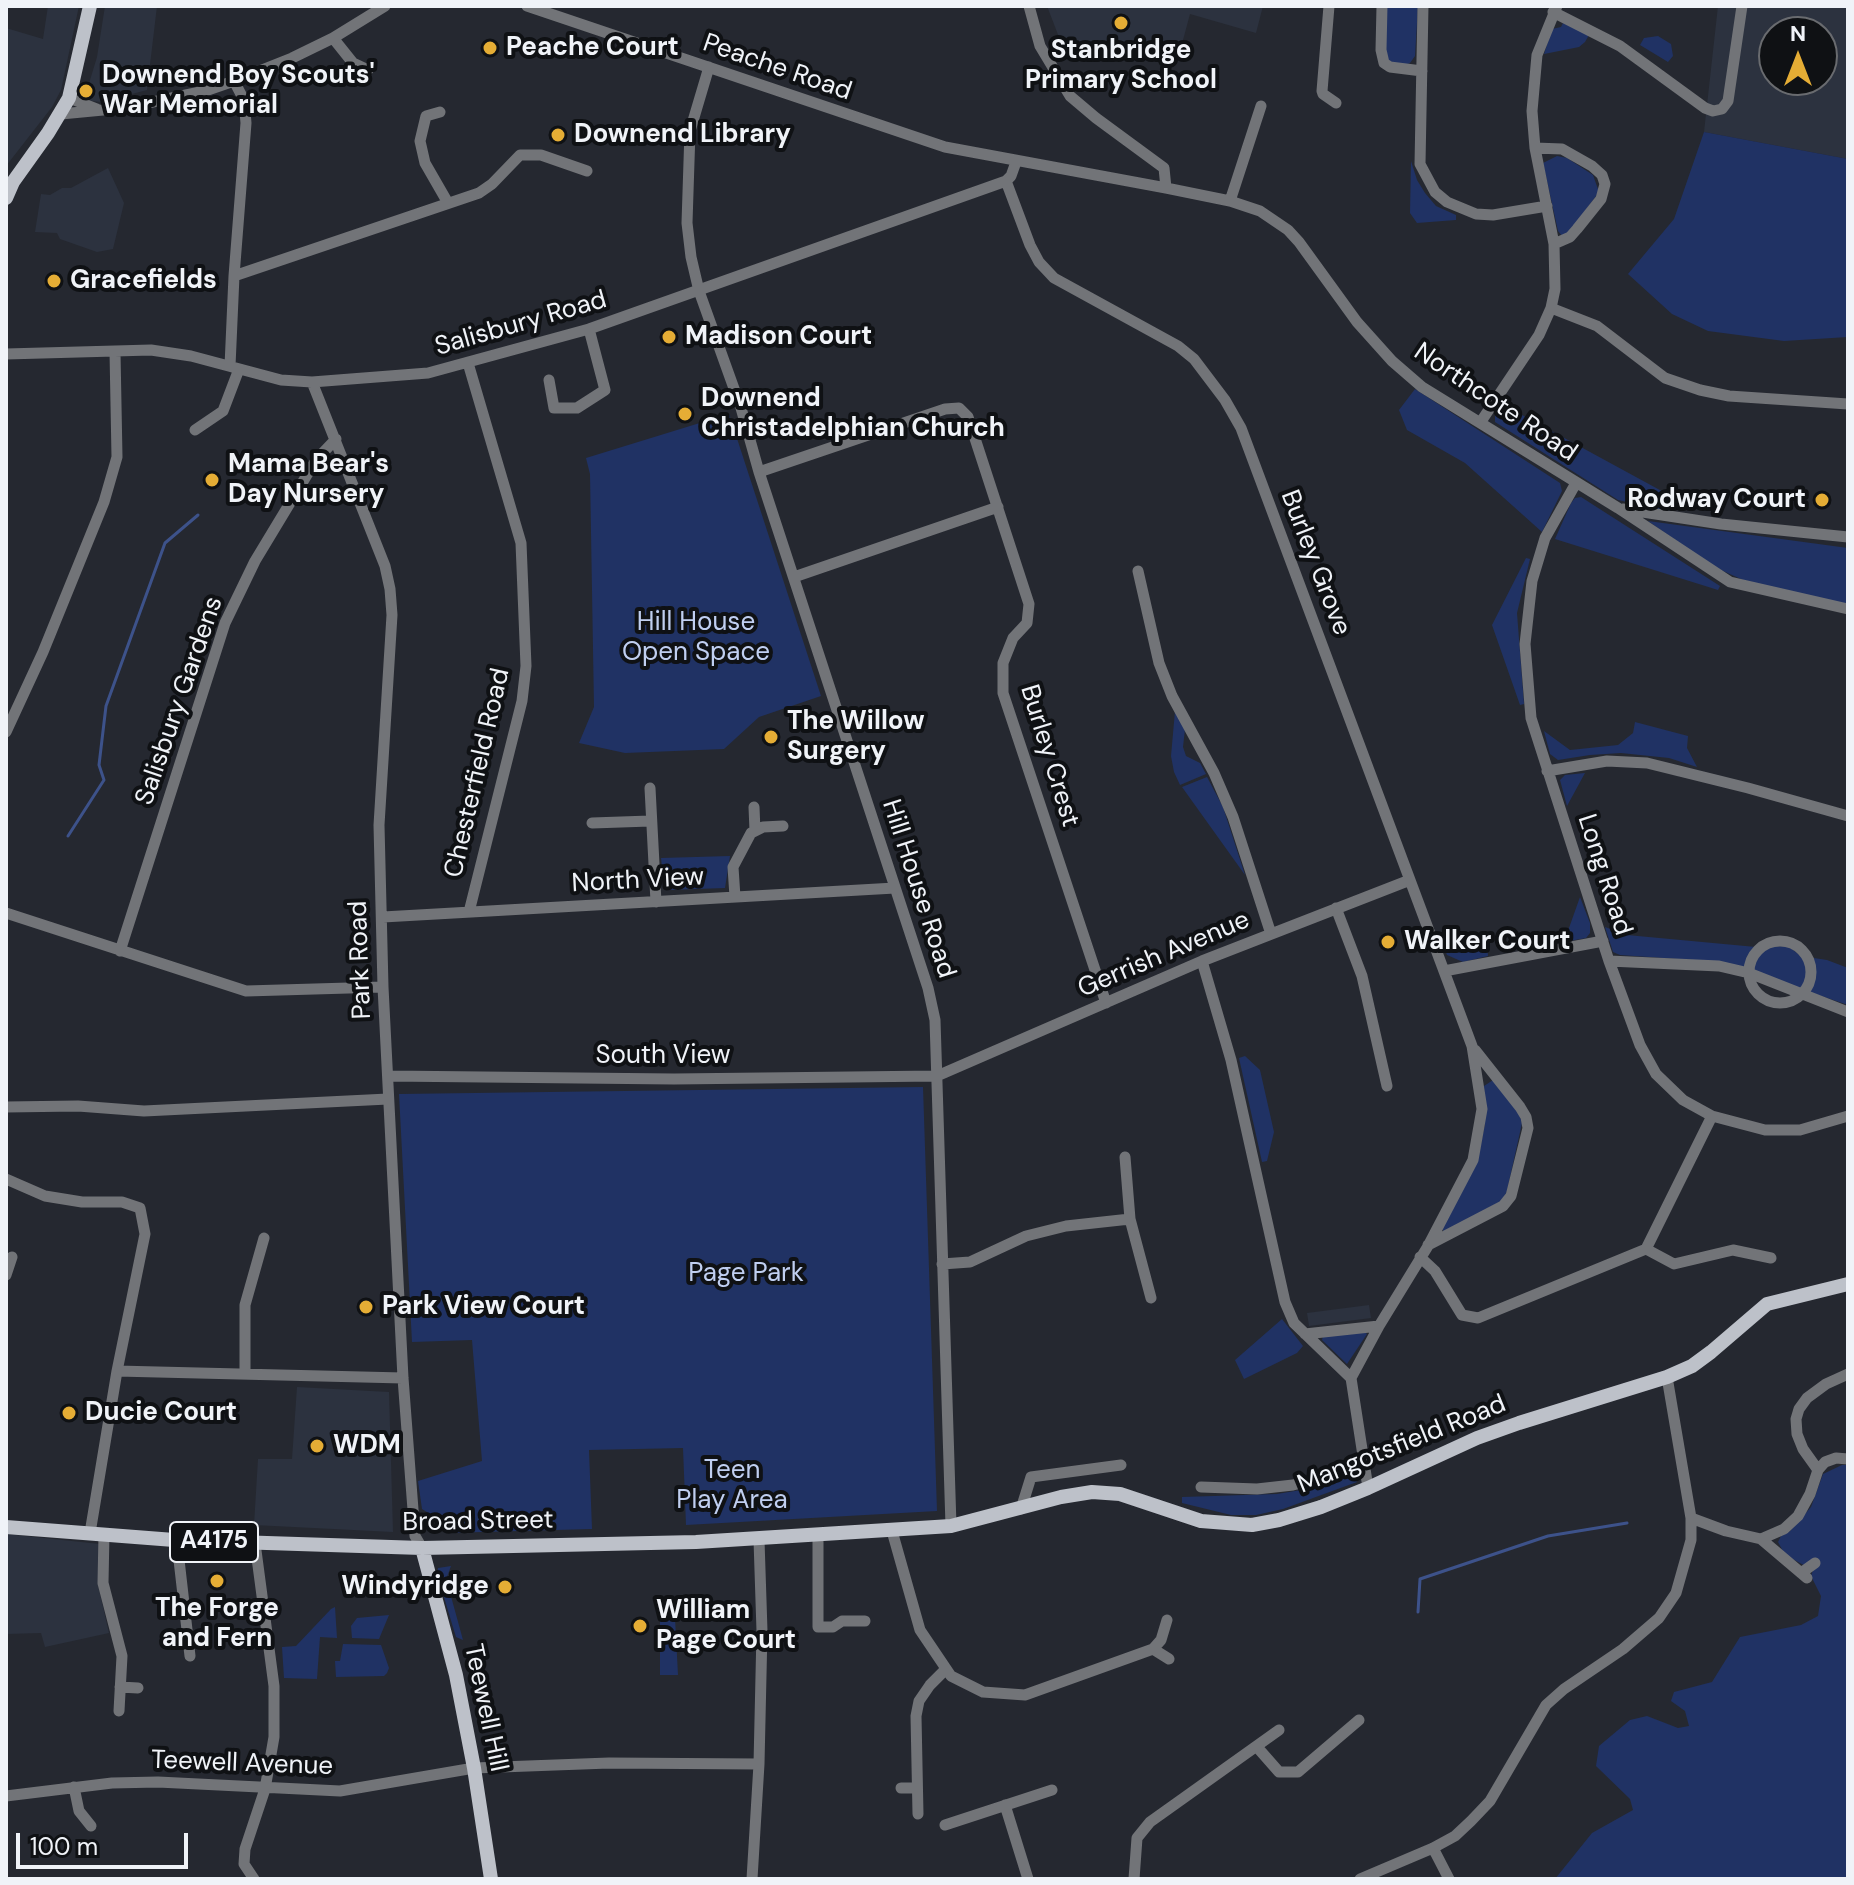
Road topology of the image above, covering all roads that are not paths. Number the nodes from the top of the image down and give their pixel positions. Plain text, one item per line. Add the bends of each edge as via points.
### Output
1 (90, 6) edge
2 (385, 6) edge
3 (527, 6) edge
4 (1029, 6) edge
5 (1329, 6) edge
6 (1382, 6) edge
7 (1423, 6) edge
8 (1742, 6) edge
9 (1555, 9) edge
10 (333, 38) junction
11 (709, 67) junction
12 (368, 70) dead end
13 (1422, 71) junction
14 (234, 81) junction
15 (69, 98) junction
16 (1336, 103) dead end
17 (1261, 106) dead end
18 (102, 111) junction
19 (440, 112) dead end
20 (61, 114) junction
21 (1535, 148) junction
22 (1016, 162) junction
23 (587, 171) dead end
24 (1006, 181) junction
25 (9, 185) edge
26 (1166, 188) junction
27 (6, 198) edge
28 (1230, 201) junction
29 (448, 203) junction
30 (1547, 206) junction
31 (1554, 244) junction
32 (234, 276) junction
33 (699, 291) junction
34 (1551, 308) junction
35 (589, 329) junction
36 (115, 352) junction
37 (6, 354) edge
38 (468, 363) junction
39 (234, 368) junction
40 (549, 380) dead end
41 (312, 382) junction
42 (1848, 404) edge
43 (1480, 423) junction
44 (195, 430) dead end
45 (336, 439) junction
46 (759, 472) junction
47 (1576, 483) junction
48 (998, 507) junction
49 (1618, 508) junction
50 (1848, 537) edge
51 (1138, 571) dead end
52 (794, 577) junction
53 (1848, 609) edge
54 (6, 732) edge
55 (1547, 771) junction
56 (650, 788) dead end
57 (754, 807) dead end
58 (1848, 816) edge
59 (650, 821) junction
60 (592, 823) dead end
61 (783, 826) dead end
62 (755, 831) junction
63 (1410, 880) junction
64 (895, 888) junction
65 (735, 897) junction
66 (656, 902) junction
67 (1336, 908) junction
68 (469, 912) junction
69 (6, 913) edge
70 (383, 917) junction
71 (1271, 934) junction
72 (1603, 941) junction
73 (120, 951) junction
74 (1202, 961) junction
75 (1609, 961) junction
76 (1444, 971) junction
77 (1749, 973) junction
78 (383, 987) junction
79 (1803, 993) junction
80 (1106, 1003) junction
81 (1848, 1012) edge
82 (1472, 1046) junction
83 (388, 1076) junction
84 (937, 1076) junction
85 (1387, 1086) dead end
86 (388, 1099) junction
87 (6, 1107) edge
88 (1712, 1116) junction
89 (1848, 1116) edge
90 (1125, 1157) dead end
91 (6, 1179) edge
92 (1130, 1219) junction
93 (264, 1238) dead end
94 (1428, 1246) junction
95 (1646, 1249) junction
96 (12, 1257) dead end
97 (1420, 1257) junction
98 (1771, 1258) dead end
99 (942, 1264) junction
100 (6, 1275) edge
101 (1848, 1284) edge
102 (1151, 1298) dead end
103 (1379, 1326) junction
104 (1305, 1334) junction
105 (117, 1371) junction
106 (245, 1374) junction
107 (1848, 1374) edge
108 (1667, 1377) junction
109 (403, 1378) junction
110 (1351, 1378) junction
111 (1848, 1459) edge
112 (1121, 1465) dead end
113 (1364, 1467) junction
114 (1818, 1470) junction
115 (1201, 1487) dead end
116 (1368, 1488) junction
117 (1021, 1509) junction
118 (1691, 1518) junction
119 (951, 1526) junction
120 (6, 1527) edge
121 (892, 1531) junction
122 (97, 1533) junction
123 (818, 1536) junction
124 (1761, 1539) junction
125 (179, 1540) junction
126 (759, 1540) junction
127 (255, 1543) junction
128 (422, 1548) junction
129 (1815, 1563) dead end
130 (1167, 1620) dead end
131 (865, 1621) dead end
132 (1153, 1649) junction
133 (190, 1656) dead end
134 (1169, 1659) dead end
135 (946, 1669) junction
136 (120, 1687) junction
137 (138, 1688) dead end
138 (119, 1711) dead end
139 (1359, 1720) dead end
140 (1279, 1730) dead end
141 (1257, 1747) junction
142 (759, 1764) junction
143 (474, 1768) junction
144 (74, 1787) junction
145 (901, 1788) dead end
146 (917, 1788) junction
147 (265, 1789) junction
148 (1052, 1790) dead end
149 (6, 1796) edge
150 (1005, 1805) junction
151 (918, 1814) dead end
152 (945, 1825) dead end
153 (91, 1826) dead end
154 (1433, 1848) junction
155 (254, 1879) edge
156 (491, 1879) edge
157 (752, 1879) edge
158 (1028, 1879) edge
159 (1134, 1879) edge
160 (1360, 1879) edge
161 (1449, 1879) edge

1 - 15 main road
2 - 10 street
3 - 11 street, Peache Road
4 - 26 street via 1040,46 1070,96 1164,168
5 - 16 street via 1322,91
6 - 13 street via 1384,63
7 - 13 street
8 - 9 street via 1728,101 1713,111 1620,46
9 - 21 street via 1537,55 1532,86
10 - 12 street via 353,63
10 - 14 street
11 - 22 street, Peache Road via 907,136
11 - 33 street, Hill House Road via 690,131 687,193
13 - 30 street via 1420,164 1435,192 1476,214
14 - 18 street
14 - 32 street via 244,100 246,123
15 - 18 street
15 - 20 main road
17 - 28 street
18 - 20 street
19 - 29 street via 426,116 420,141 425,163
20 - 25 main road
21 - 30 street
21 - 31 street via 1562,149 1592,166 1605,184 1601,199 1577,229
22 - 24 street
22 - 26 street, Northcote Road
23 - 29 street via 541,155 520,155 479,193
24 - 33 street, Salisbury Road
24 - 63 street, Burley Grove via 1030,245 1054,278 1178,346 1225,400 1241,428
25 - 27 main road
26 - 28 street, Northcote Road
28 - 43 street, Northcote Road via 1260,211 1288,230 1392,361
29 - 32 street
30 - 31 street
31 - 34 street
32 - 39 street
33 - 35 street, Salisbury Road
33 - 46 street, Hill House Road
34 - 42 street via 1597,326 1648,368 1700,390
34 - 43 street
35 - 38 street, Salisbury Road
35 - 40 street via 605,390 577,408 554,408
36 - 37 street, Salisbury Road
36 - 39 street, Salisbury Road via 166,352
36 - 54 street via 117,457 43,652
38 - 41 street, Salisbury Road via 428,373
38 - 68 street, Chesterfield Road via 521,543 526,666 522,701
39 - 41 street, Salisbury Road
39 - 44 street via 223,411
41 - 45 street, Park Road
43 - 47 street, Northcote Road
45 - 70 street, Park Road via 390,589 379,825
45 - 73 street, Salisbury Gardens via 308,473 225,623
46 - 48 street, Burley Crest via 959,408 968,417
46 - 52 street, Hill House Road
47 - 49 street, Northcote Road
47 - 55 street, Long Road via 1545,538 1532,581 1525,644 1531,718
48 - 52 street
48 - 80 street, Burley Crest via 1029,604 1027,623 1013,638 1003,663 1003,693
49 - 50 street
49 - 53 street, Northcote Road via 1730,582
51 - 71 street via 1159,663 1228,806
52 - 64 street, Hill House Road
55 - 58 street via 1607,761 1647,763
55 - 72 street, Long Road
56 - 59 street
57 - 62 street
59 - 60 street
59 - 66 street
61 - 62 street
62 - 65 street via 733,867
63 - 67 street, Gerrish Avenue
63 - 76 street, Burley Grove
64 - 65 street, North View
64 - 84 street, Hill House Road via 928,988
65 - 66 street, North View
66 - 68 street, North View
67 - 71 street, Gerrish Avenue
67 - 85 street via 1362,976
68 - 70 street, North View
69 - 73 street
70 - 78 street, Park Road
71 - 74 street, Gerrish Avenue
72 - 75 street, Long Road
72 - 76 street
73 - 78 street via 246,991
74 - 80 street, Gerrish Avenue
74 - 104 street via 1231,1060 1285,1302
75 - 77 street via 1693,964
75 - 88 street, Long Road via 1656,1074 1683,1100
76 - 82 street, Burley Grove
77 - 79 street
77 - 79 street via 1759,995 1771,1001 1783,1003
77 - 79 street via 1763,946 1787,942 1799,947 1810,965
78 - 83 street, Park Road
79 - 81 street
80 - 84 street, Gerrish Avenue
82 - 94 street, Burley Grove via 1482,1109 1473,1160
82 - 94 street, Burley Grove via 1520,1107 1528,1128 1511,1196 1503,1206
83 - 84 street, South View
83 - 86 street, Park Road
84 - 99 street, Hill House Road
86 - 87 street via 157,1111
86 - 109 street, Park Road
88 - 89 street, Long Road via 1765,1130 1800,1130
88 - 95 street
90 - 92 street
91 - 105 street via 45,1196 140,1208 145,1234
92 - 99 street via 1066,1226 1026,1236 970,1262
92 - 102 street
93 - 106 street via 245,1305
94 - 97 street, Burley Grove
95 - 97 street via 1478,1318 1462,1315
95 - 98 street via 1674,1264 1733,1250
96 - 100 street
97 - 103 street, Burley Grove
99 - 119 street, Hill House Road
101 - 108 main road, Mangotsfield Road via 1767,1304 1692,1366
103 - 104 street
103 - 110 street, Burley Grove
104 - 110 street
105 - 106 street
105 - 122 street
106 - 109 street
107 - 114 street via 1826,1384 1799,1409 1797,1434
108 - 116 main road, Mangotsfield Road via 1477,1438
108 - 118 street
109 - 128 street, Park Road via 415,1536
110 - 113 street
111 - 114 street via 1825,1462
112 - 117 street via 1031,1477
113 - 115 street, Mangotsfield Road via 1293,1485
113 - 116 street
114 - 124 street via 1798,1516
116 - 117 main road, Mangotsfield Road via 1252,1525 1201,1521 1120,1494 1092,1492
117 - 119 main road, Mangotsfield Road
118 - 124 street
118 - 154 street via 1684,1571 1659,1618 1546,1705 1490,1801 1455,1836
119 - 121 main road, Broad Street
120 - 122 main road, Broad Street / A4175
121 - 123 main road, Broad Street
121 - 135 street via 920,1630
122 - 125 main road, Broad Street / A4175
122 - 136 street via 103,1583 122,1656
123 - 126 main road, Broad Street
123 - 131 street via 818,1627
124 - 129 street via 1804,1575
125 - 127 main road, Broad Street / A4175
125 - 133 street
126 - 128 main road, Broad Street
126 - 142 street
127 - 128 main road, Broad Street / A4175
127 - 147 street via 274,1686 274,1737
128 - 143 main road, Teewell Hill
130 - 132 street
132 - 134 street
132 - 135 street via 1025,1695 983,1692
135 - 146 street via 919,1701
136 - 137 street
136 - 138 street
139 - 141 street via 1298,1772 1279,1772
140 - 141 street
141 - 159 street via 1150,1822 1137,1838
142 - 143 street, Teewell Avenue
142 - 157 street
143 - 147 street, Teewell Avenue via 340,1791
143 - 156 main road, Teewell Hill
144 - 147 street, Teewell Avenue via 158,1782
144 - 149 street, Teewell Avenue
144 - 153 street via 79,1811
145 - 146 street
146 - 151 street
147 - 155 street via 245,1849 244,1864
148 - 150 street
150 - 152 street
150 - 158 street
154 - 160 street
154 - 161 street

